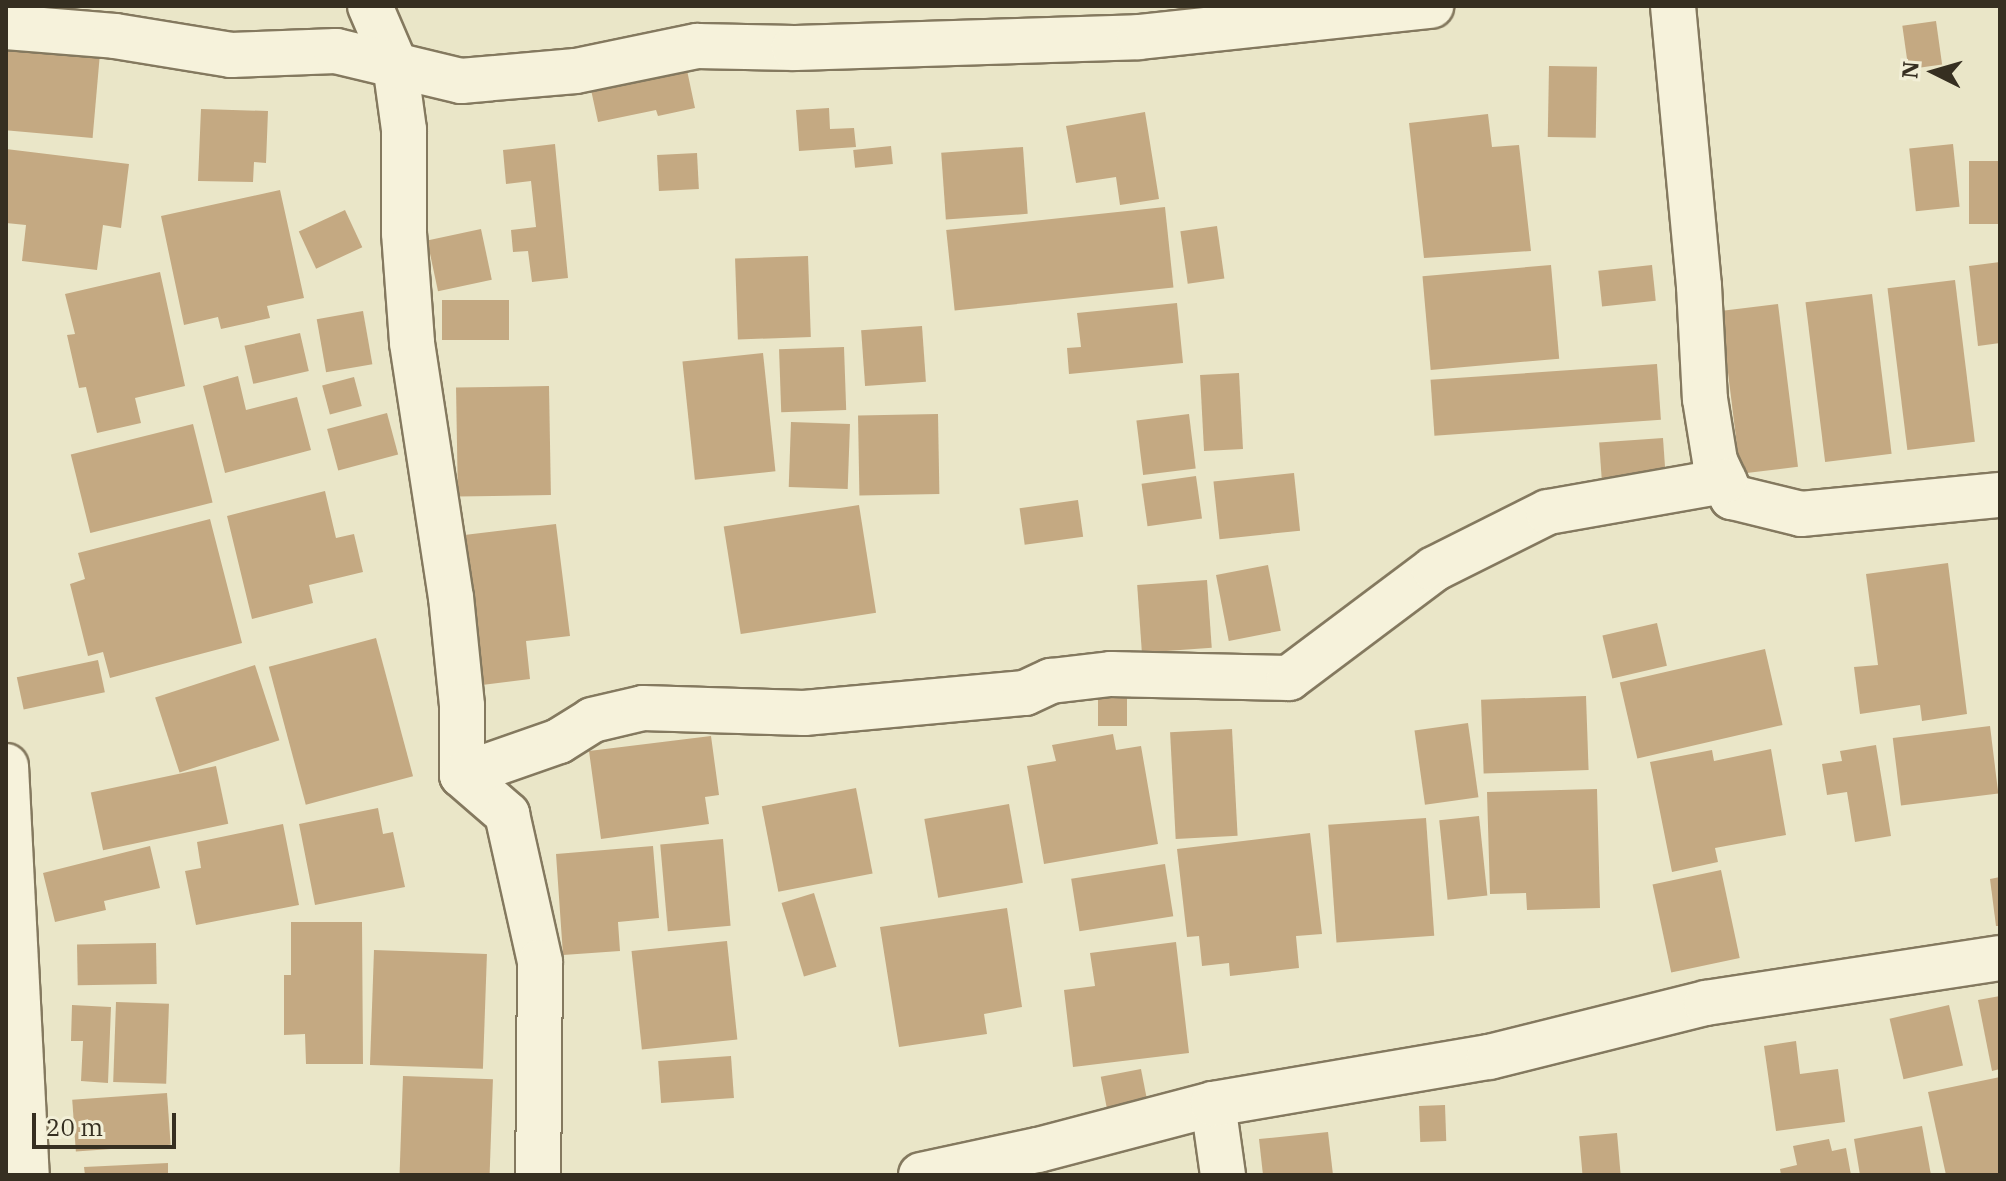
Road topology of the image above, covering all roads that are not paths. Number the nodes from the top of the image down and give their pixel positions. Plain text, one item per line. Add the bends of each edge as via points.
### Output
1 (370, 6) edge
2 (1431, 6) edge
3 (1673, 6) edge
4 (6, 27) edge
5 (395, 64) junction
6 (1724, 481) junction
7 (2000, 495) edge
8 (6, 766) edge
9 (462, 775) junction
10 (2000, 958) edge
11 (1213, 1104) junction
12 (27, 1175) edge
13 (538, 1175) edge
14 (921, 1175) edge
15 (1223, 1175) edge

1 - 5 street
2 - 5 street via 1139,37 697,46 576,71 461,81
3 - 6 street via 1705,399 1715,461
4 - 5 street via 115,36 231,55 336,51
5 - 9 street via 404,130 412,343 451,597 462,706
6 - 7 street via 1732,497 1801,514
6 - 9 street via 1548,512 1434,569 1289,678 1111,674 1051,681 1025,693 804,713 643,708 592,720 559,741
8 - 12 street
9 - 13 street via 507,814 540,962
10 - 11 street via 1706,1003 1489,1057
11 - 14 street
11 - 15 street

